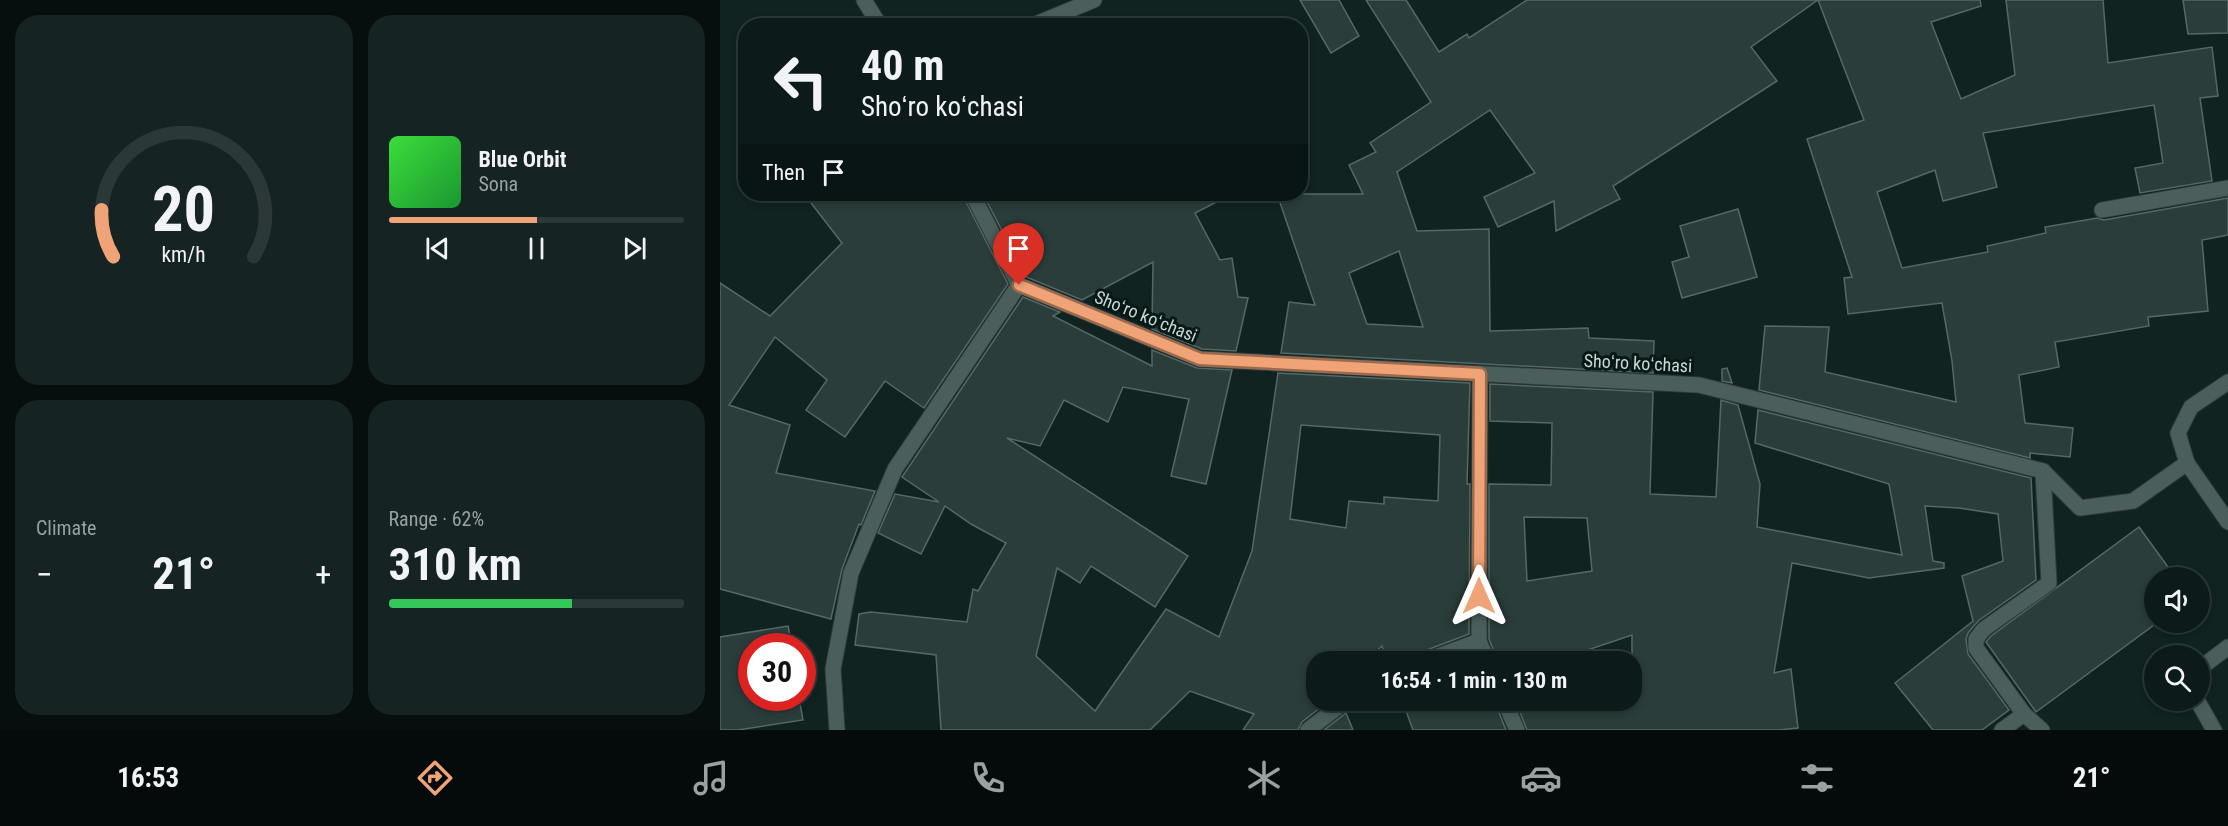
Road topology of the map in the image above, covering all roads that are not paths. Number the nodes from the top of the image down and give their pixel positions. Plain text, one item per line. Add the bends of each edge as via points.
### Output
1 (864, 0) edge
2 (1094, 0) edge
3 (875, 18) edge
4 (1050, 18) edge
5 (2228, 188) edge
6 (976, 201) edge
7 (2102, 210) dead end
8 (1019, 285) junction
9 (1480, 374) junction
10 (2228, 382) edge
11 (2187, 463) junction
12 (2043, 471) junction
13 (2228, 522) edge
14 (1479, 641) junction
15 (2228, 647) edge
16 (1452, 651) edge
17 (1483, 651) edge
18 (2210, 661) edge
19 (1333, 711) edge
20 (1509, 711) edge
21 (2203, 711) edge
22 (2024, 714) junction
23 (837, 730) edge
24 (1308, 730) edge
25 (1517, 730) edge
26 (2002, 730) edge
27 (2042, 730) edge
28 (2214, 730) edge

1 - 3 street
2 - 4 street
5 - 7 street
6 - 8 street
8 - 9 street, Shoʻro koʻchasi via 1200,359
8 - 23 street via 895,469 851,573 833,669
9 - 12 street, Shoʻro koʻchasi via 1699,385
9 - 14 street
10 - 11 street via 2191,407 2178,433
11 - 12 street via 2133,501 2080,508
11 - 13 street
12 - 22 street via 2049,583 1976,639 1976,648
14 - 16 street
14 - 17 street
15 - 18 street
19 - 24 street
20 - 25 street
21 - 28 street
22 - 26 street
22 - 27 street

